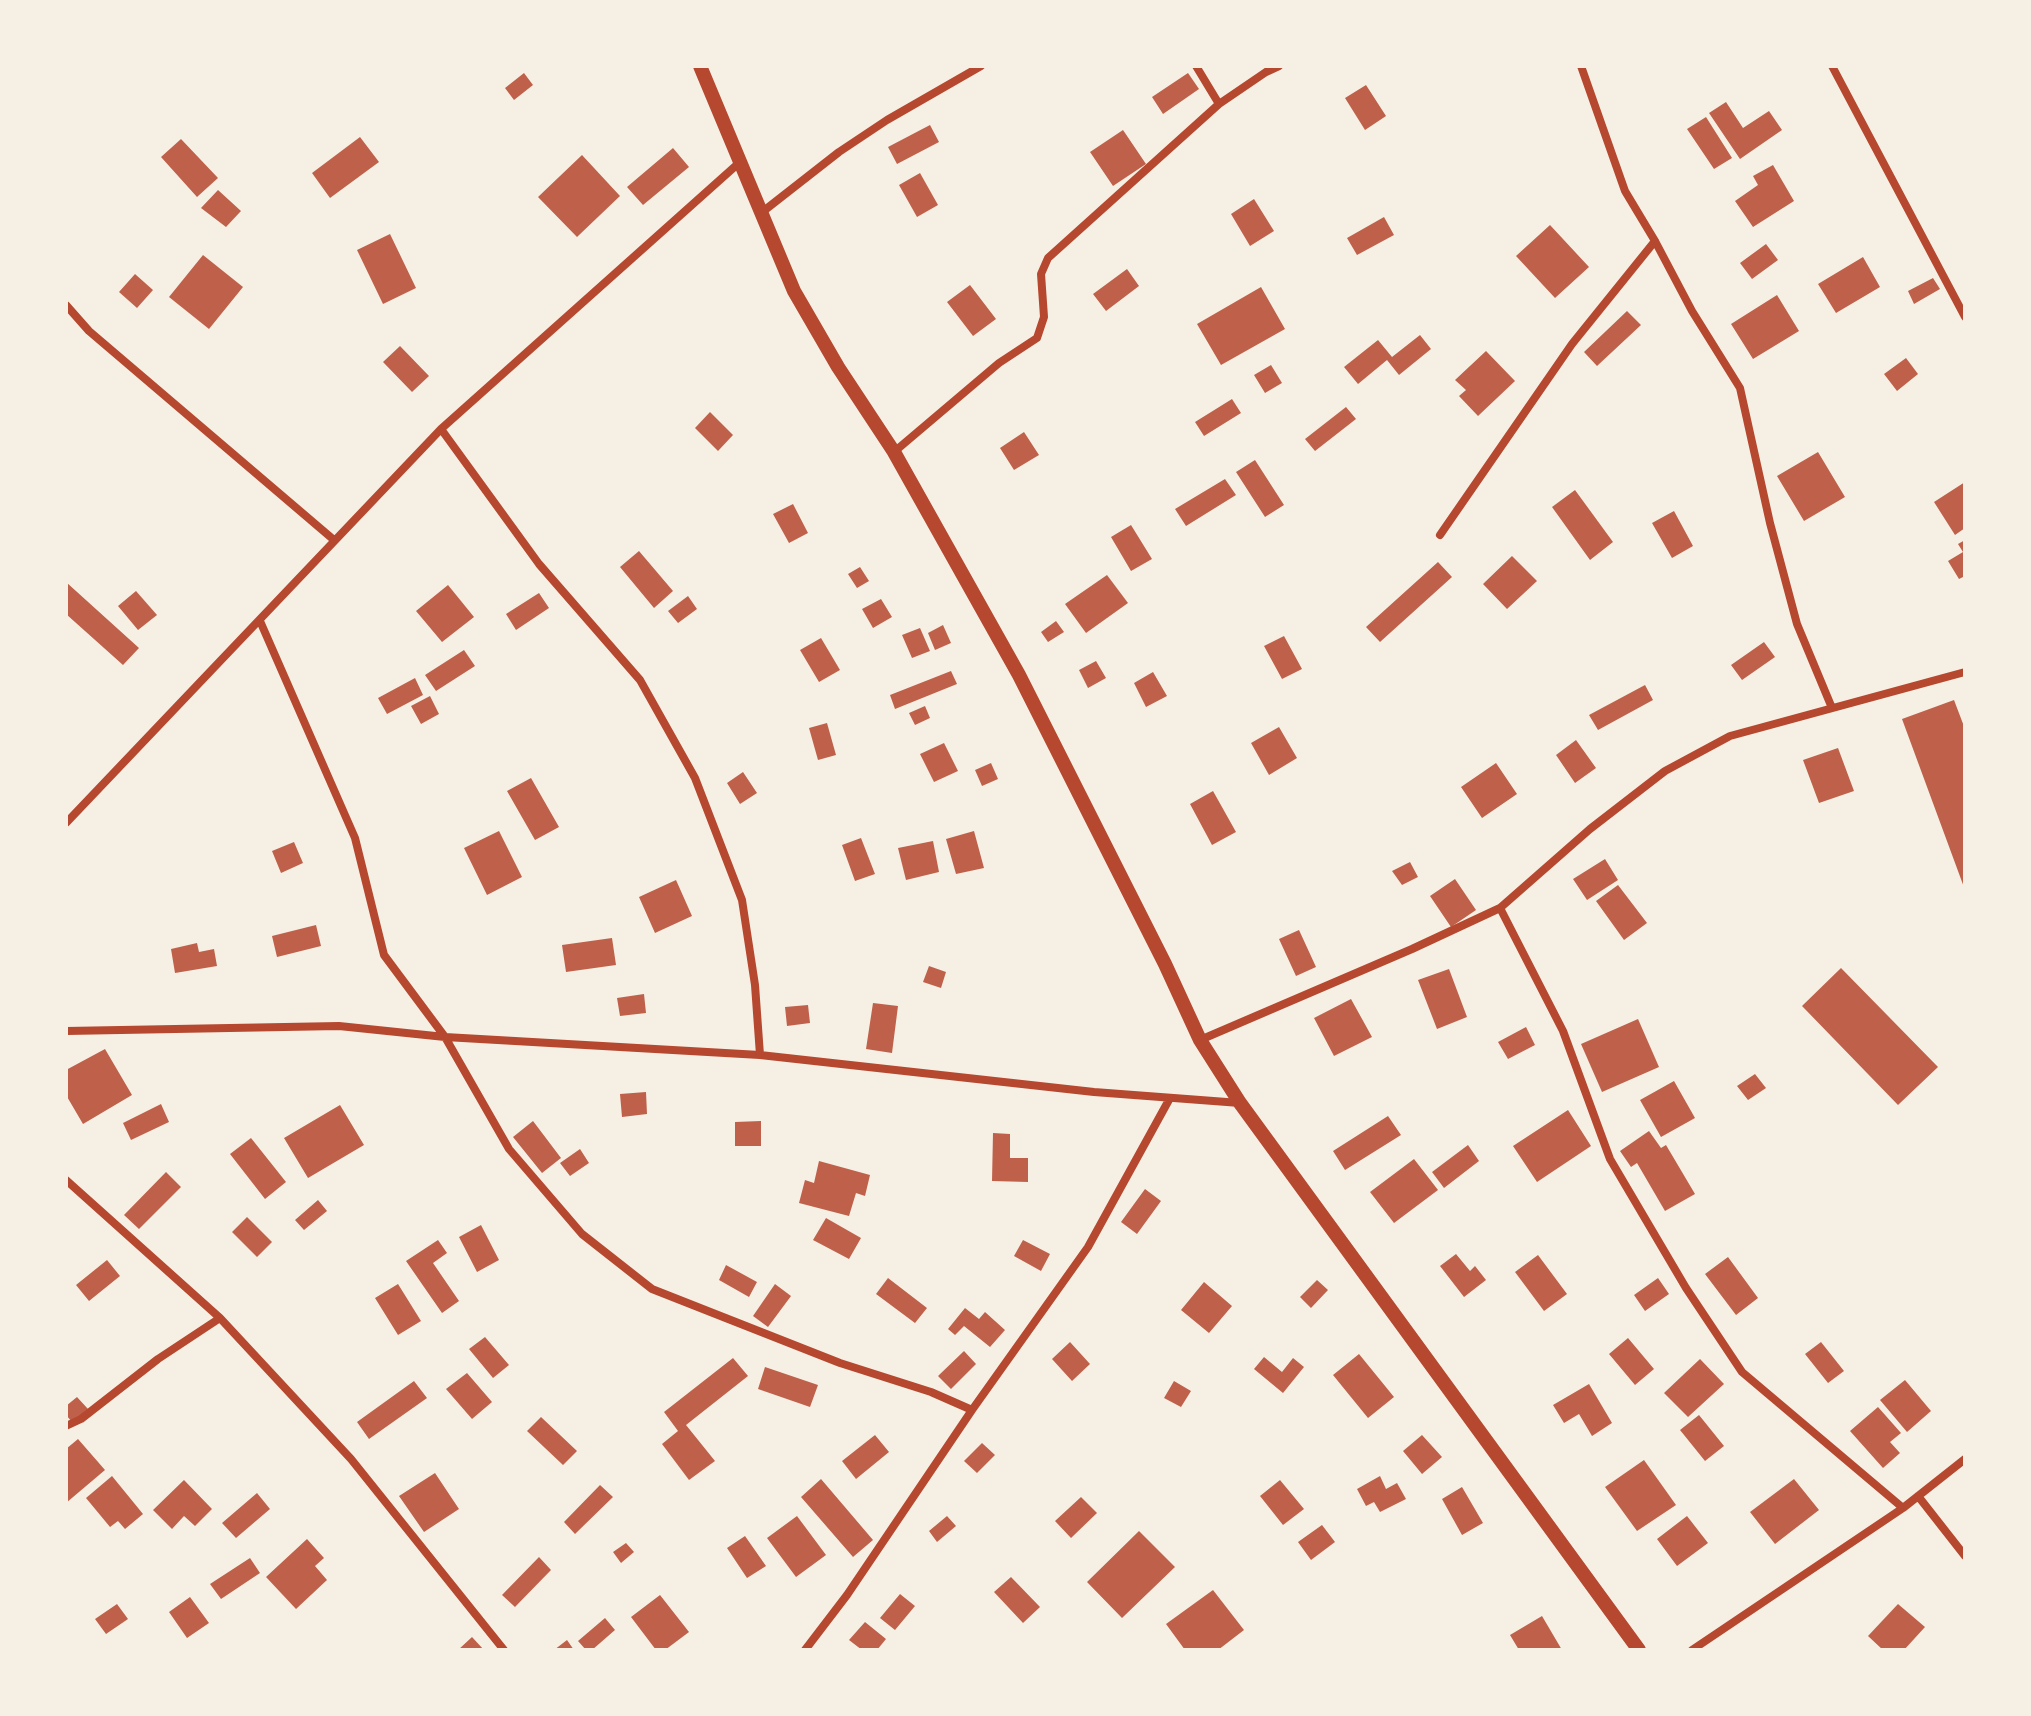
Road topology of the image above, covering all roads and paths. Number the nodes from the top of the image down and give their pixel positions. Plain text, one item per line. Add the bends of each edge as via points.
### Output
1 (700, 66) edge
2 (981, 66) edge
3 (1196, 66) edge
4 (1279, 66) edge
5 (1581, 66) edge
6 (1832, 66) edge
7 (1219, 104) junction
8 (740, 162) junction
9 (760, 213) junction
10 (1655, 241) junction
11 (66, 305) edge
12 (1965, 317) edge
13 (441, 429) junction
14 (894, 452) junction
15 (1440, 535) dead end
16 (334, 540) junction
17 (260, 621) junction
18 (1965, 672) edge
19 (1832, 708) junction
20 (66, 823) edge
21 (1500, 908) junction
22 (66, 1031) edge
23 (445, 1037) junction
24 (1200, 1040) junction
25 (760, 1055) junction
26 (1170, 1098) junction
27 (1240, 1103) junction
28 (66, 1180) edge
29 (220, 1318) junction
30 (972, 1410) junction
31 (66, 1426) edge
32 (1965, 1459) edge
33 (1918, 1496) junction
34 (1903, 1508) junction
35 (1965, 1556) edge
36 (808, 1646) edge
37 (502, 1649) edge
38 (818, 1650) edge
39 (1639, 1650) edge
40 (1692, 1650) edge

1 - 8 street
2 - 9 street via 875,128
3 - 7 street
4 - 7 street
5 - 10 street via 1625,191
6 - 12 street
7 - 14 street via 1048,258 1041,274 1044,317 1037,338 999,363
8 - 9 street
8 - 13 street
9 - 14 street via 794,291
10 - 15 street via 1572,344
10 - 19 street via 1740,388 1797,624
11 - 16 street via 89,331
13 - 16 street
13 - 25 street via 539,564 640,680 695,778 742,900
14 - 24 street via 1019,675
16 - 17 street
17 - 20 street
17 - 23 street via 355,838 384,955
18 - 19 street
19 - 21 street via 1730,736 1665,771
21 - 24 street
21 - 34 street via 1563,1031 1610,1159 1742,1372
22 - 23 street via 339,1026
23 - 25 street
23 - 30 street via 509,1149 582,1234 652,1289
24 - 27 street
25 - 26 street
26 - 27 street
26 - 30 street via 1088,1247
27 - 39 street
28 - 29 street
29 - 31 street
29 - 37 street via 351,1459
30 - 36 street
32 - 33 street
33 - 34 street
33 - 35 street
34 - 40 street
36 - 38 street

